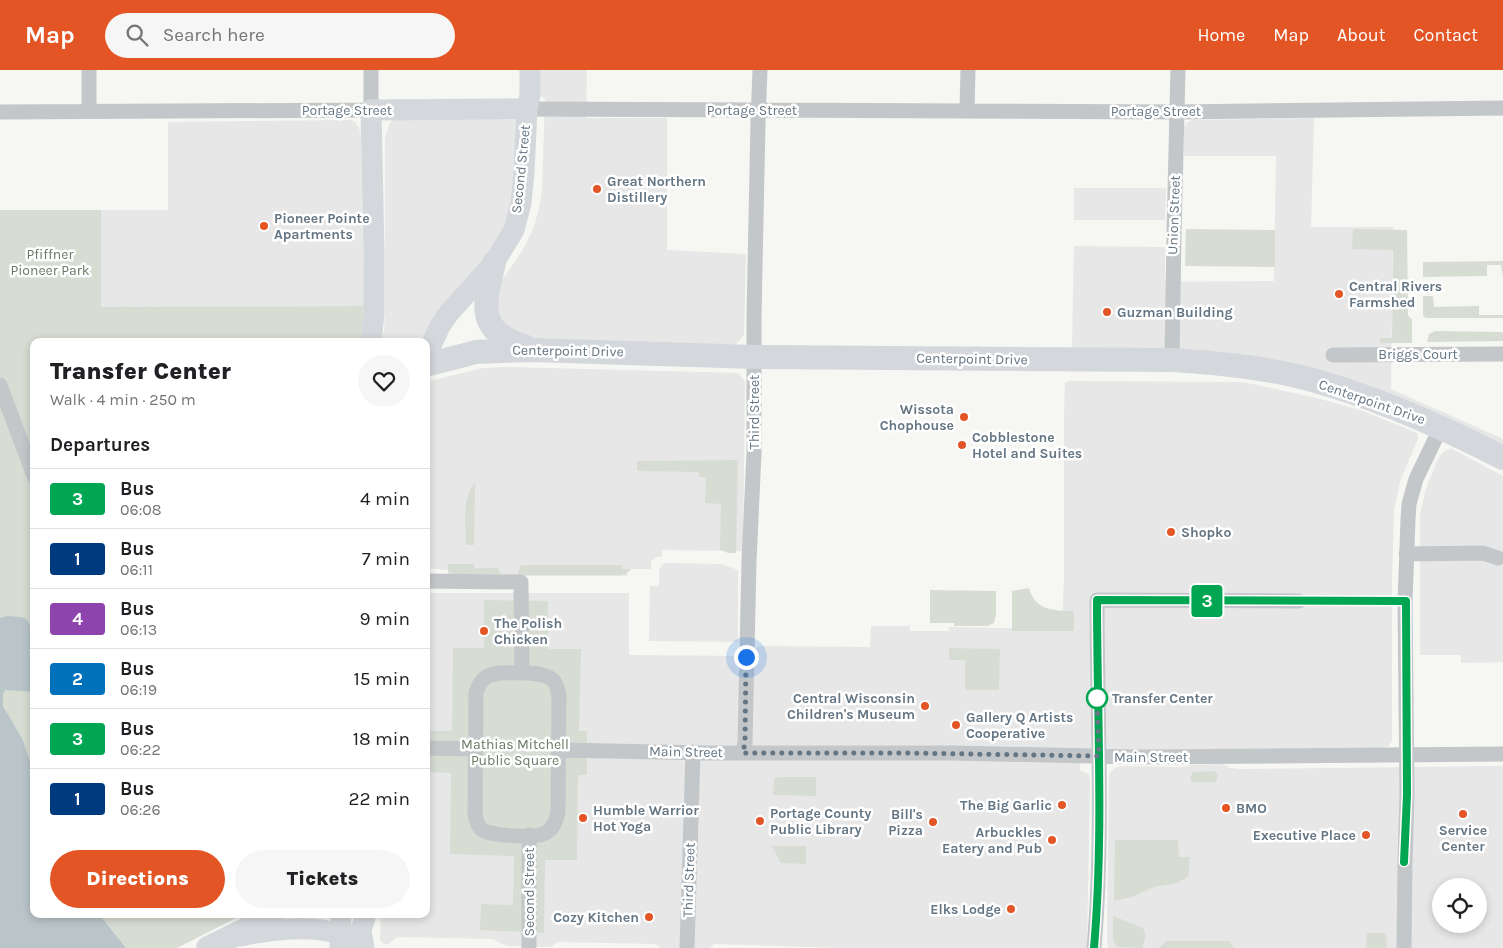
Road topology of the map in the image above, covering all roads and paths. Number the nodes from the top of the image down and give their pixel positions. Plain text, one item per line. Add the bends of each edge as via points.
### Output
1 (89, 70) edge
2 (372, 70) edge
3 (530, 70) edge
4 (760, 70) edge
5 (968, 70) edge
6 (1178, 70) edge
7 (1503, 108) edge
8 (527, 109) junction
9 (371, 110) junction
10 (967, 110) junction
11 (89, 111) junction
12 (758, 111) junction
13 (0, 112) edge
14 (1178, 112) junction
15 (494, 262) junction
16 (371, 338) edge
17 (430, 347) edge
18 (532, 350) junction
19 (1503, 354) edge
20 (1333, 355) dead end
21 (754, 357) junction
22 (1172, 360) junction
23 (430, 363) edge
24 (0, 385) edge
25 (1441, 427) junction
26 (1503, 458) edge
27 (30, 465) edge
28 (1406, 554) junction
29 (1498, 558) dead end
30 (430, 581) edge
31 (1299, 601) dead end
32 (522, 674) junction
33 (430, 748) edge
34 (475, 749) junction
35 (558, 750) junction
36 (693, 752) junction
37 (743, 753) junction
38 (1503, 754) edge
39 (1099, 756) junction
40 (1407, 756) junction
41 (529, 835) junction
42 (266, 918) edge
43 (341, 918) edge
44 (365, 918) edge
45 (340, 941) edge
46 (215, 945) edge
47 (357, 948) edge
48 (364, 948) edge
49 (529, 948) edge
50 (687, 948) edge
51 (1094, 948) edge
52 (1404, 948) edge

1 - 11 street
2 - 9 street
3 - 8 street, Second Street
4 - 12 street, Third Street
5 - 10 street
6 - 14 street, Union Street
7 - 14 street, Portage Street
8 - 9 street, Portage Street
8 - 12 street, Portage Street
8 - 15 street, Second Street via 521,203 514,230
9 - 11 street, Portage Street
9 - 16 street via 374,262
10 - 12 street, Portage Street
10 - 14 street, Portage Street
11 - 13 street, Portage Street
12 - 21 street, Third Street
14 - 22 street, Union Street
15 - 17 street, Second Street via 449,313
15 - 18 main road via 486,294 488,320 498,335
18 - 21 main road, Centerpoint Drive
18 - 23 main road, Centerpoint Drive via 476,352
19 - 20 street, Briggs Court
21 - 22 main road, Centerpoint Drive
21 - 37 street, Third Street via 754,453
22 - 25 main road, Centerpoint Drive via 1222,363 1304,378 1388,405
24 - 27 street
25 - 26 main road, Centerpoint Drive
25 - 28 street via 1419,473 1409,504
28 - 29 street via 1483,553
28 - 40 street
30 - 32 street via 521,582
31 - 39 street via 1097,600
32 - 34 street, Second Street via 489,674 479,684
32 - 35 street, Second Street via 540,674 554,681 557,688
33 - 34 street
34 - 41 street, Second Street via 477,823 487,832
35 - 36 street, Main Street
35 - 41 street, Second Street via 556,820 542,835
36 - 37 street, Main Street
36 - 50 street, Third Street
37 - 39 street, Main Street
38 - 40 street, Main Street
39 - 40 street, Main Street
39 - 51 street via 1098,906
40 - 52 street
41 - 49 street, Second Street
42 - 46 main road
43 - 45 street
44 - 48 street via 361,930
45 - 46 street via 324,931 273,930
45 - 47 street

